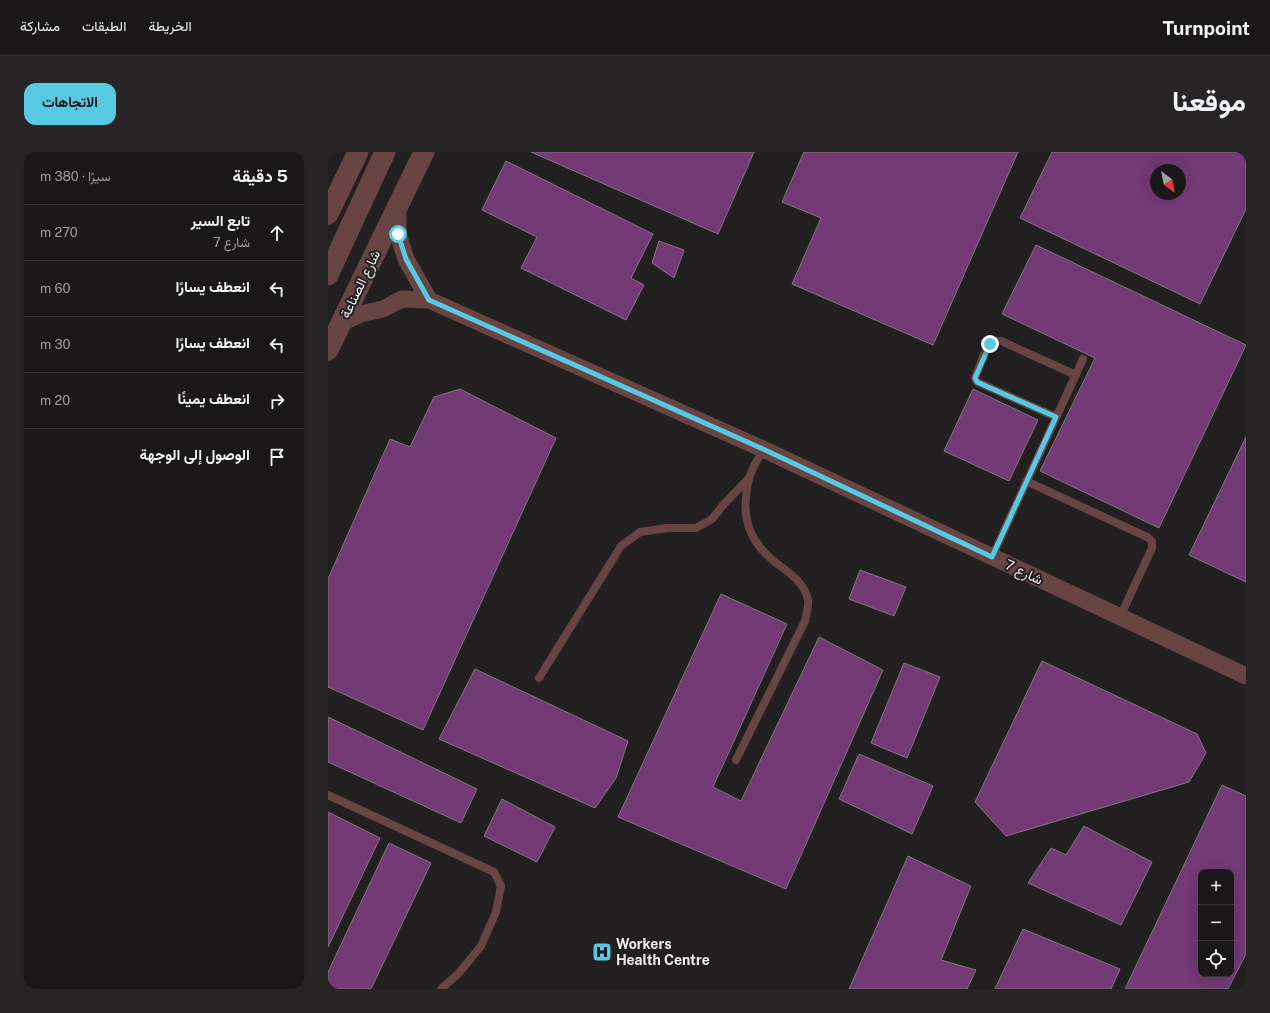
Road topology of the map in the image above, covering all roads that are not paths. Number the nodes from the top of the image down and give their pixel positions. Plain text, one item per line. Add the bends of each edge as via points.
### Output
1 (358, 152) edge
2 (385, 152) edge
3 (424, 152) edge
4 (349, 173) junction
5 (328, 197) edge
6 (398, 208) junction
7 (328, 214) edge
8 (328, 276) edge
9 (429, 300) junction
10 (334, 318) edge
11 (328, 350) edge
12 (1083, 359) dead end
13 (1076, 375) junction
14 (1056, 417) junction
15 (763, 449) junction
16 (749, 478) junction
17 (1026, 481) junction
18 (992, 557) junction
19 (1120, 617) junction
20 (1246, 676) edge
21 (539, 678) dead end
22 (736, 760) dead end
23 (328, 796) edge
24 (441, 989) edge

1 - 4 street
2 - 8 street
3 - 6 street, شارع الصناعة
4 - 5 street
4 - 7 street
6 - 9 street via 398,234 406,259
6 - 10 street, شارع الصناعة
9 - 10 street, شارع 7 via 402,299 383,309
9 - 15 street, شارع 7
10 - 11 street, شارع الصناعة
12 - 13 lane
13 - 14 lane
13 - 14 lane via 1001,341 994,341 987,347 975,378 977,382
14 - 17 lane
15 - 16 lane
15 - 18 street, شارع 7
16 - 21 lane via 712,519 696,528 667,528 640,532 621,546
16 - 22 lane via 746,511 748,531 765,555 802,585 808,600 805,621
17 - 18 lane
17 - 19 lane via 1147,536 1152,541 1152,548
18 - 19 street, شارع 7
19 - 20 street, شارع 7
23 - 24 lane via 494,872 501,886 496,912 481,946 460,973

